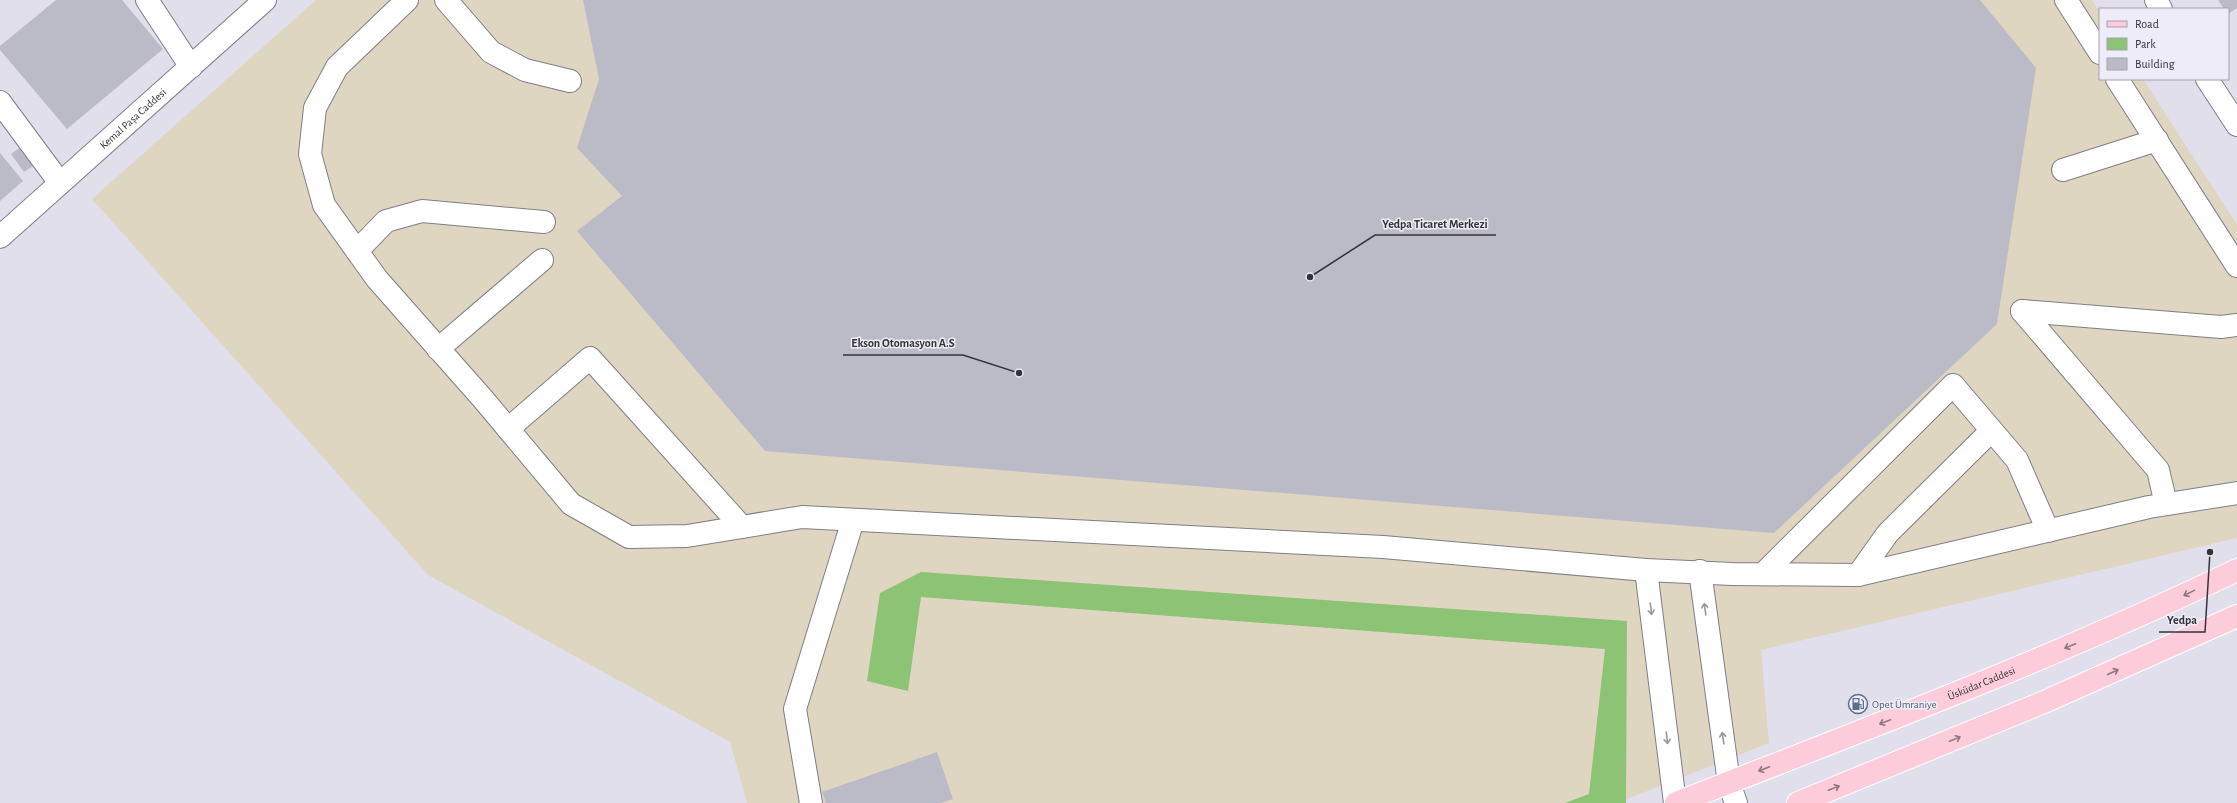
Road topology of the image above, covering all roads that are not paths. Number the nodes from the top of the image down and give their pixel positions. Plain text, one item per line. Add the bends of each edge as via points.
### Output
1 (147, 0) edge
2 (265, 0) edge
3 (407, 0) edge
4 (446, 0) edge
5 (2066, 0) edge
6 (2099, 50) edge
7 (192, 67) junction
8 (2118, 80) edge
9 (2208, 80) edge
10 (570, 81) dead end
11 (0, 102) edge
12 (2237, 125) edge
13 (2157, 140) junction
14 (2063, 170) dead end
15 (60, 183) junction
16 (544, 222) dead end
17 (0, 237) edge
18 (357, 251) junction
19 (542, 260) dead end
20 (2237, 266) edge
21 (2237, 325) edge
22 (438, 348) junction
23 (508, 429) junction
24 (1991, 431) junction
25 (2237, 493) edge
26 (2166, 504) junction
27 (853, 520) junction
28 (742, 527) junction
29 (2048, 530) junction
30 (1646, 570) junction
31 (2237, 570) edge
32 (1700, 571) junction
33 (1763, 574) junction
34 (1858, 575) junction
35 (2237, 616) edge
36 (1729, 782) junction
37 (811, 803) edge
38 (1676, 803) edge
39 (1736, 803) edge
40 (1798, 803) edge

1 - 7 street
2 - 7 street, Kemal Paşa Caddesi
3 - 18 street via 337,67 315,108 310,154 324,205
4 - 10 street via 491,52 525,70
5 - 6 street
7 - 15 street, Kemal Paşa Caddesi
8 - 13 street
9 - 12 street
11 - 15 street
13 - 14 street
13 - 20 street
15 - 17 street, Kemal Paşa Caddesi
16 - 18 street via 422,211 386,221
18 - 22 street via 377,279
19 - 22 street
21 - 26 street via 2221,327 2022,311 2158,470
22 - 23 street
23 - 28 street via 572,504 629,537 687,536
23 - 28 street via 590,358
24 - 29 street via 2018,460
24 - 33 street via 1953,385
24 - 34 street via 1888,533
25 - 26 street
26 - 29 street
27 - 28 street via 802,517
27 - 30 street via 1383,547
27 - 37 street via 795,709
29 - 34 street
30 - 32 street
30 -> 38 street
31 -> 36 main road, Üsküdar Caddesi via 2141,616 1960,692
32 - 33 street
36 -> 32 street
33 - 34 street
40 -> 35 main road via 2044,702
36 - 38 main road, Üsküdar Caddesi
36 - 39 street

